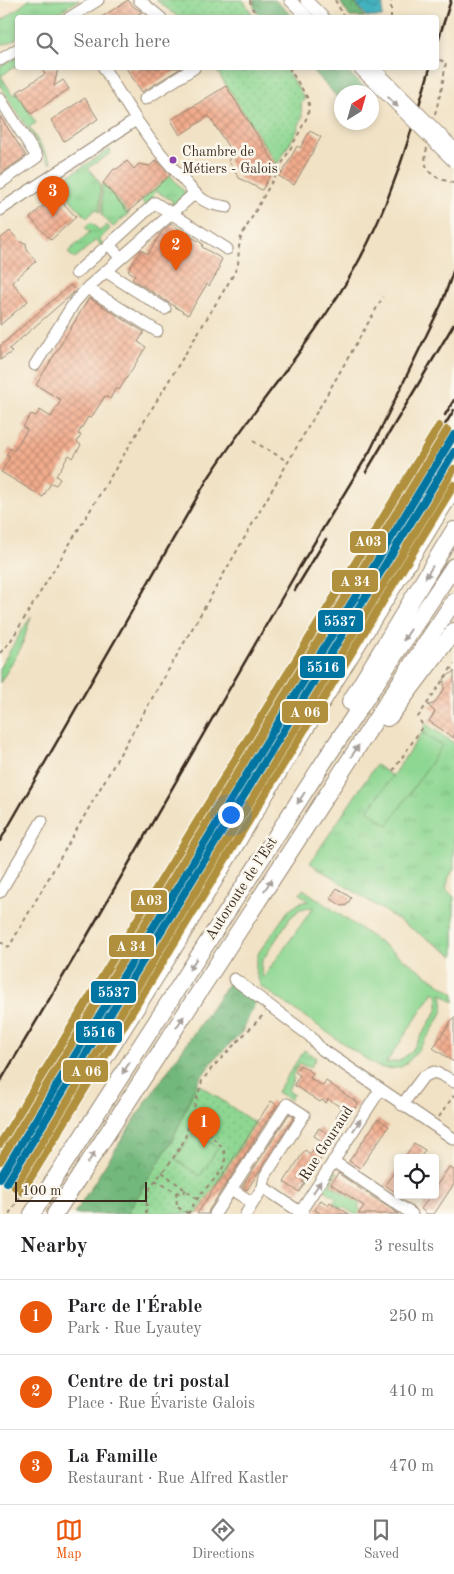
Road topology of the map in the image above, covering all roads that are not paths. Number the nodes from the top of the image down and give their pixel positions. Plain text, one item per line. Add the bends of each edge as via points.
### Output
1 (98, 0) edge
2 (139, 0) edge
3 (290, 0) edge
4 (306, 0) edge
5 (73, 15) edge
6 (157, 15) edge
7 (305, 15) edge
8 (321, 15) edge
9 (15, 51) edge
10 (0, 60) edge
11 (105, 70) edge
12 (191, 70) edge
13 (361, 70) edge
14 (376, 70) edge
15 (0, 99) edge
16 (146, 99) dead end
17 (136, 120) junction
18 (454, 148) edge
19 (454, 162) edge
20 (12, 175) junction
21 (0, 183) edge
22 (195, 193) junction
23 (24, 194) junction
24 (227, 207) dead end
25 (0, 210) edge
26 (170, 214) junction
27 (227, 249) dead end
28 (102, 250) dead end
29 (120, 257) junction
30 (89, 262) junction
31 (76, 273) dead end
32 (103, 273) junction
33 (87, 288) junction
34 (165, 309) dead end
35 (157, 332) dead end
36 (35, 365) dead end
37 (454, 493) edge
38 (454, 530) edge
39 (454, 566) edge
40 (454, 601) edge
41 (454, 631) edge
42 (369, 731) junction
43 (327, 757) junction
44 (42, 821) dead end
45 (0, 892) edge
46 (234, 979) dead end
47 (103, 1065) road end
48 (454, 1082) edge
49 (380, 1090) junction
50 (402, 1105) junction
51 (454, 1139) edge
52 (333, 1161) junction
53 (263, 1187) junction
54 (231, 1189) junction
55 (253, 1203) junction
56 (301, 1213) edge
57 (32, 1214) edge
58 (56, 1214) edge
59 (215, 1214) edge
60 (246, 1214) edge
61 (412, 1214) edge

1 - 5 street
2 - 6 street
3 - 7 street
4 - 8 street
9 - 10 street
11 - 17 street
12 - 16 street
13 -> 19 street, bridge
14 - 18 street, bridge
15 - 20 street via 38,157
17 - 22 street
17 - 23 street
20 - 21 street
20 - 23 street
22 - 24 street via 212,204
22 - 26 street
23 - 25 street
26 - 27 street
26 - 29 street
26 - 29 street via 155,203 109,245
28 - 30 street
29 - 32 street
30 - 31 street
30 - 32 street
32 - 33 street
32 - 34 street
33 - 35 street
33 - 36 street
37 - 47 street
38 -> 43 highway via 329,736
39 -> 43 highway, Autoroute de l’Est
40 - 42 highway, Autoroute de l’Est
41 - 42 highway via 390,716
58 -> 42 highway, Autoroute de l’Est
43 -> 57 highway, Autoroute de l’Est
44 - 45 street
46 - 49 street via 310,1036 320,1048
48 - 50 street via 434,1072 423,1077
49 - 50 street
52 -> 49 street, Rue Gouraud
50 - 51 street
56 -> 52 street, Rue Gouraud
52 - 61 street
53 - 54 street via 265,1176 304,1115 287,1104
53 - 55 street
53 - 56 street
54 - 55 street
54 - 59 street
55 - 60 street

